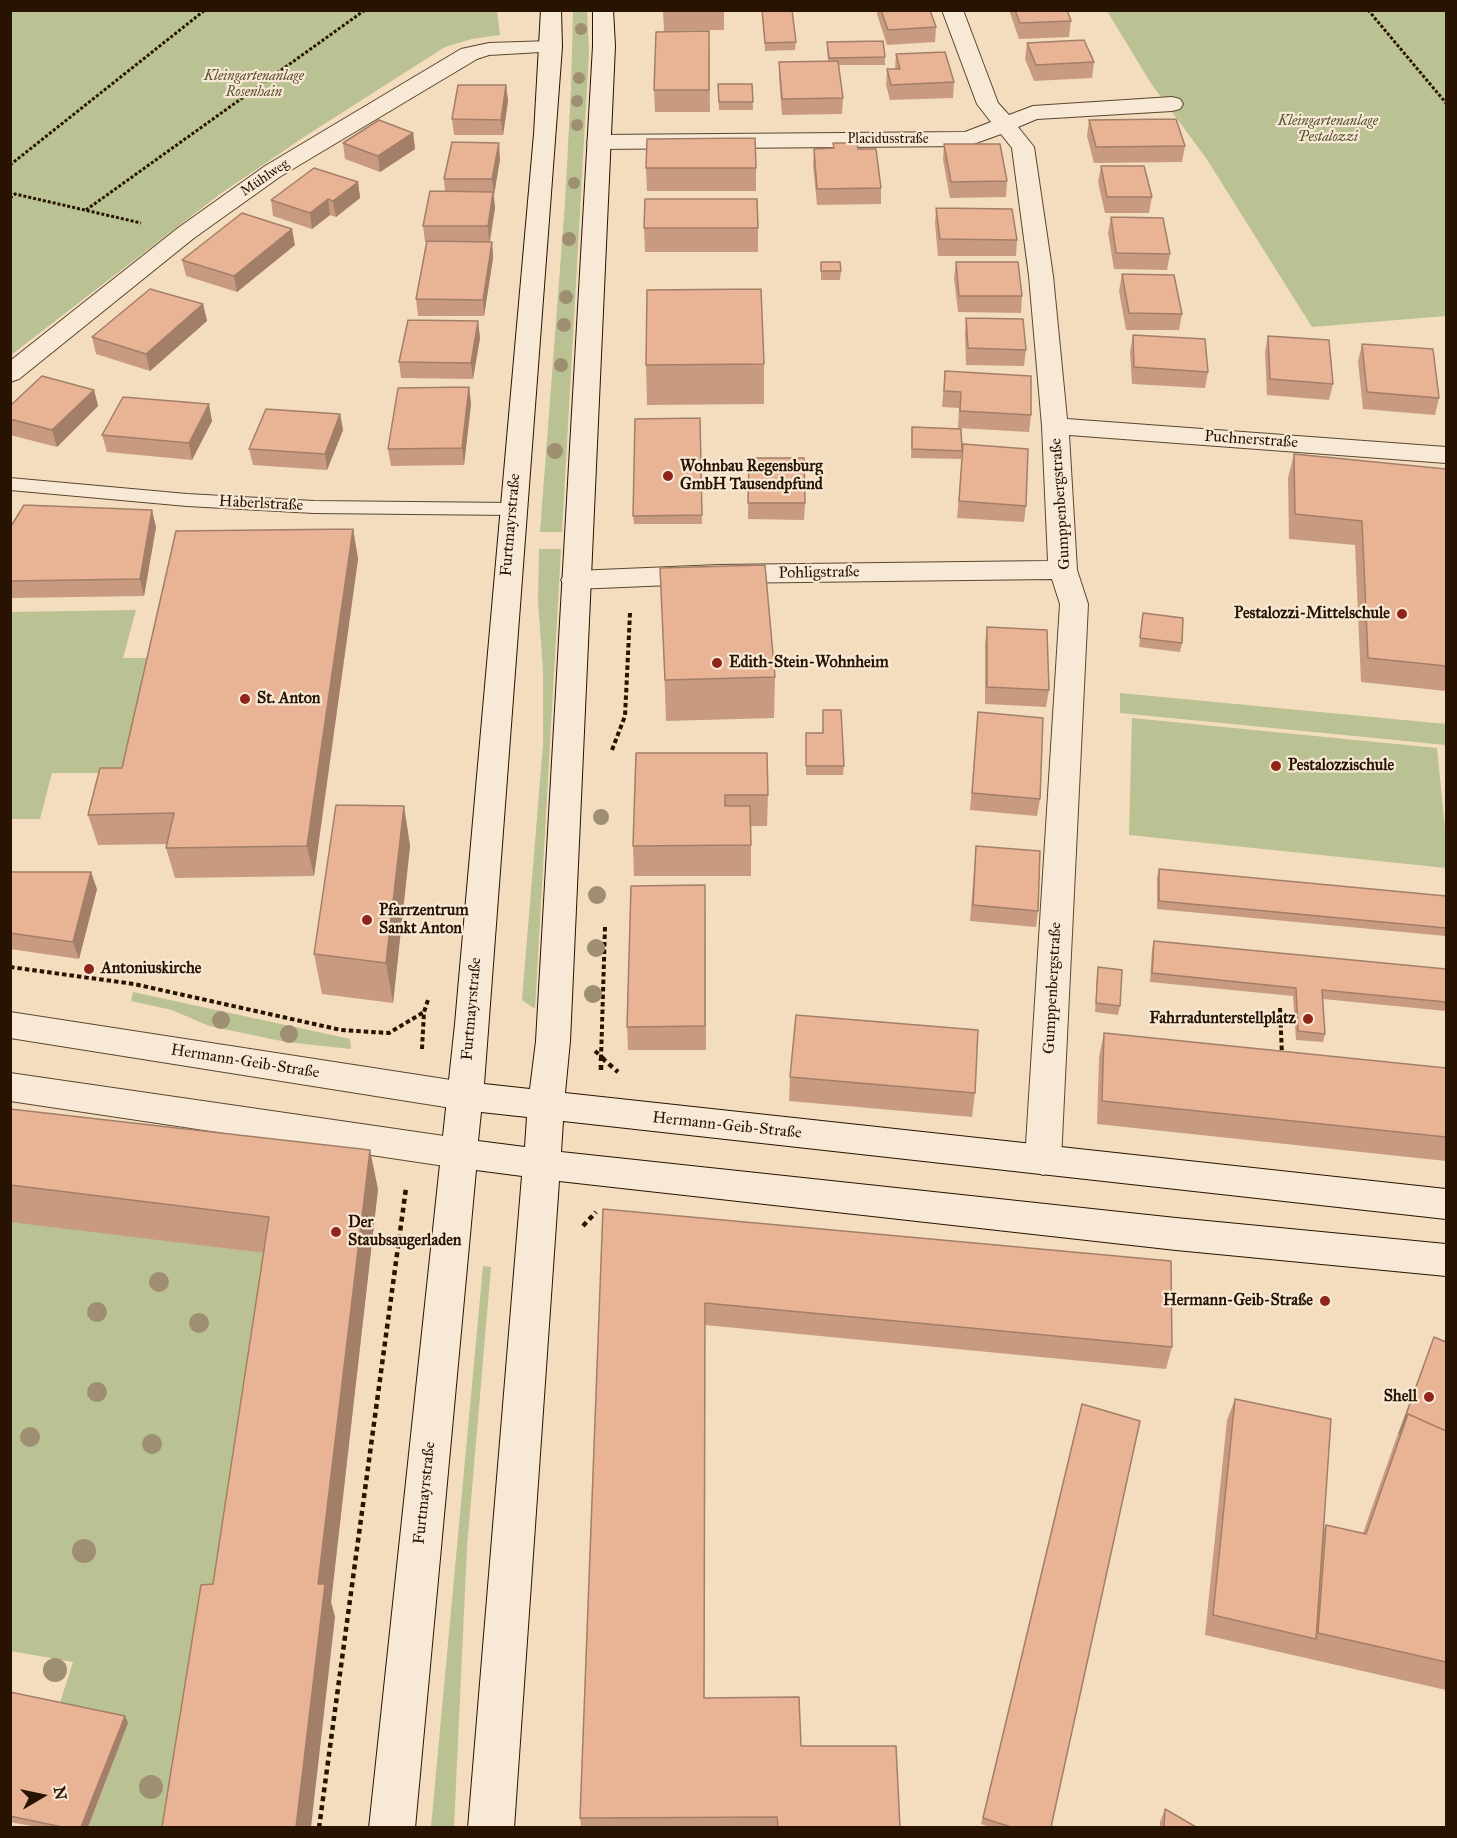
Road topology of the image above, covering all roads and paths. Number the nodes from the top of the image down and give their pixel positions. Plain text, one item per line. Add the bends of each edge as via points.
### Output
1 (205, 10) edge
2 (365, 10) edge
3 (551, 10) edge
4 (603, 10) edge
5 (952, 10) edge
6 (1368, 10) edge
7 (551, 47) junction
8 (1446, 103) edge
9 (1172, 104) dead end
10 (1004, 125) junction
11 (598, 142) junction
12 (10, 165) edge
13 (10, 198) edge
14 (86, 210) junction
15 (186, 233) junction
16 (10, 374) edge
17 (1055, 426) junction
18 (1446, 455) edge
19 (10, 484) edge
20 (512, 509) junction
21 (1063, 570) junction
22 (575, 580) junction
23 (10, 967) edge
24 (1280, 1008) dead end
25 (424, 1012) dead end
26 (10, 1025) edge
27 (1282, 1059) edge
28 (10, 1087) edge
29 (464, 1096) junction
30 (546, 1107) junction
31 (412, 1146) junction
32 (459, 1153) junction
33 (1043, 1160) junction
34 (543, 1164) junction
35 (1446, 1204) edge
36 (1446, 1260) edge
37 (319, 1827) edge
38 (392, 1827) edge
39 (491, 1827) edge

1 - 12 path
2 - 14 path
3 - 7 main road, Furtmayrstraße
4 - 11 main road
5 - 10 main road, Gumppenbergstraße via 988,104
6 - 8 path
7 - 15 main road, Mühlweg via 489,49 469,54 273,171
7 - 20 main road, Furtmayrstraße
9 - 10 main road, Placidusstraße via 1032,113
10 - 11 main road, Placidusstraße via 968,139
10 - 17 main road, Gumppenbergstraße via 1023,147 1041,276
11 - 22 main road
13 - 14 path via 15,194
14 - 15 path
15 - 16 main road, Mühlweg
17 - 18 main road, Puchnerstraße
17 - 21 main road, Gumppenbergstraße
19 - 20 lane, Haberlstraße via 314,507
20 - 29 main road, Furtmayrstraße
21 - 22 main road, Pohligstraße via 719,574
21 - 33 main road, Gumppenbergstraße via 1074,604
22 - 30 main road via 553,1041
23 - 25 path via 134,984 341,1030 389,1033
24 - 27 path
26 - 29 main road, Hermann-Geib-Straße
28 - 31 main road
29 - 30 main road, Hermann-Geib-Straße
29 - 32 main road, Furtmayrstraße
30 - 33 main road, Hermann-Geib-Straße
30 - 34 main road
31 - 32 main road
31 - 37 path
32 - 34 main road
32 - 38 main road, Furtmayrstraße
33 - 35 main road, Hermann-Geib-Straße
34 - 36 main road
34 - 39 main road

